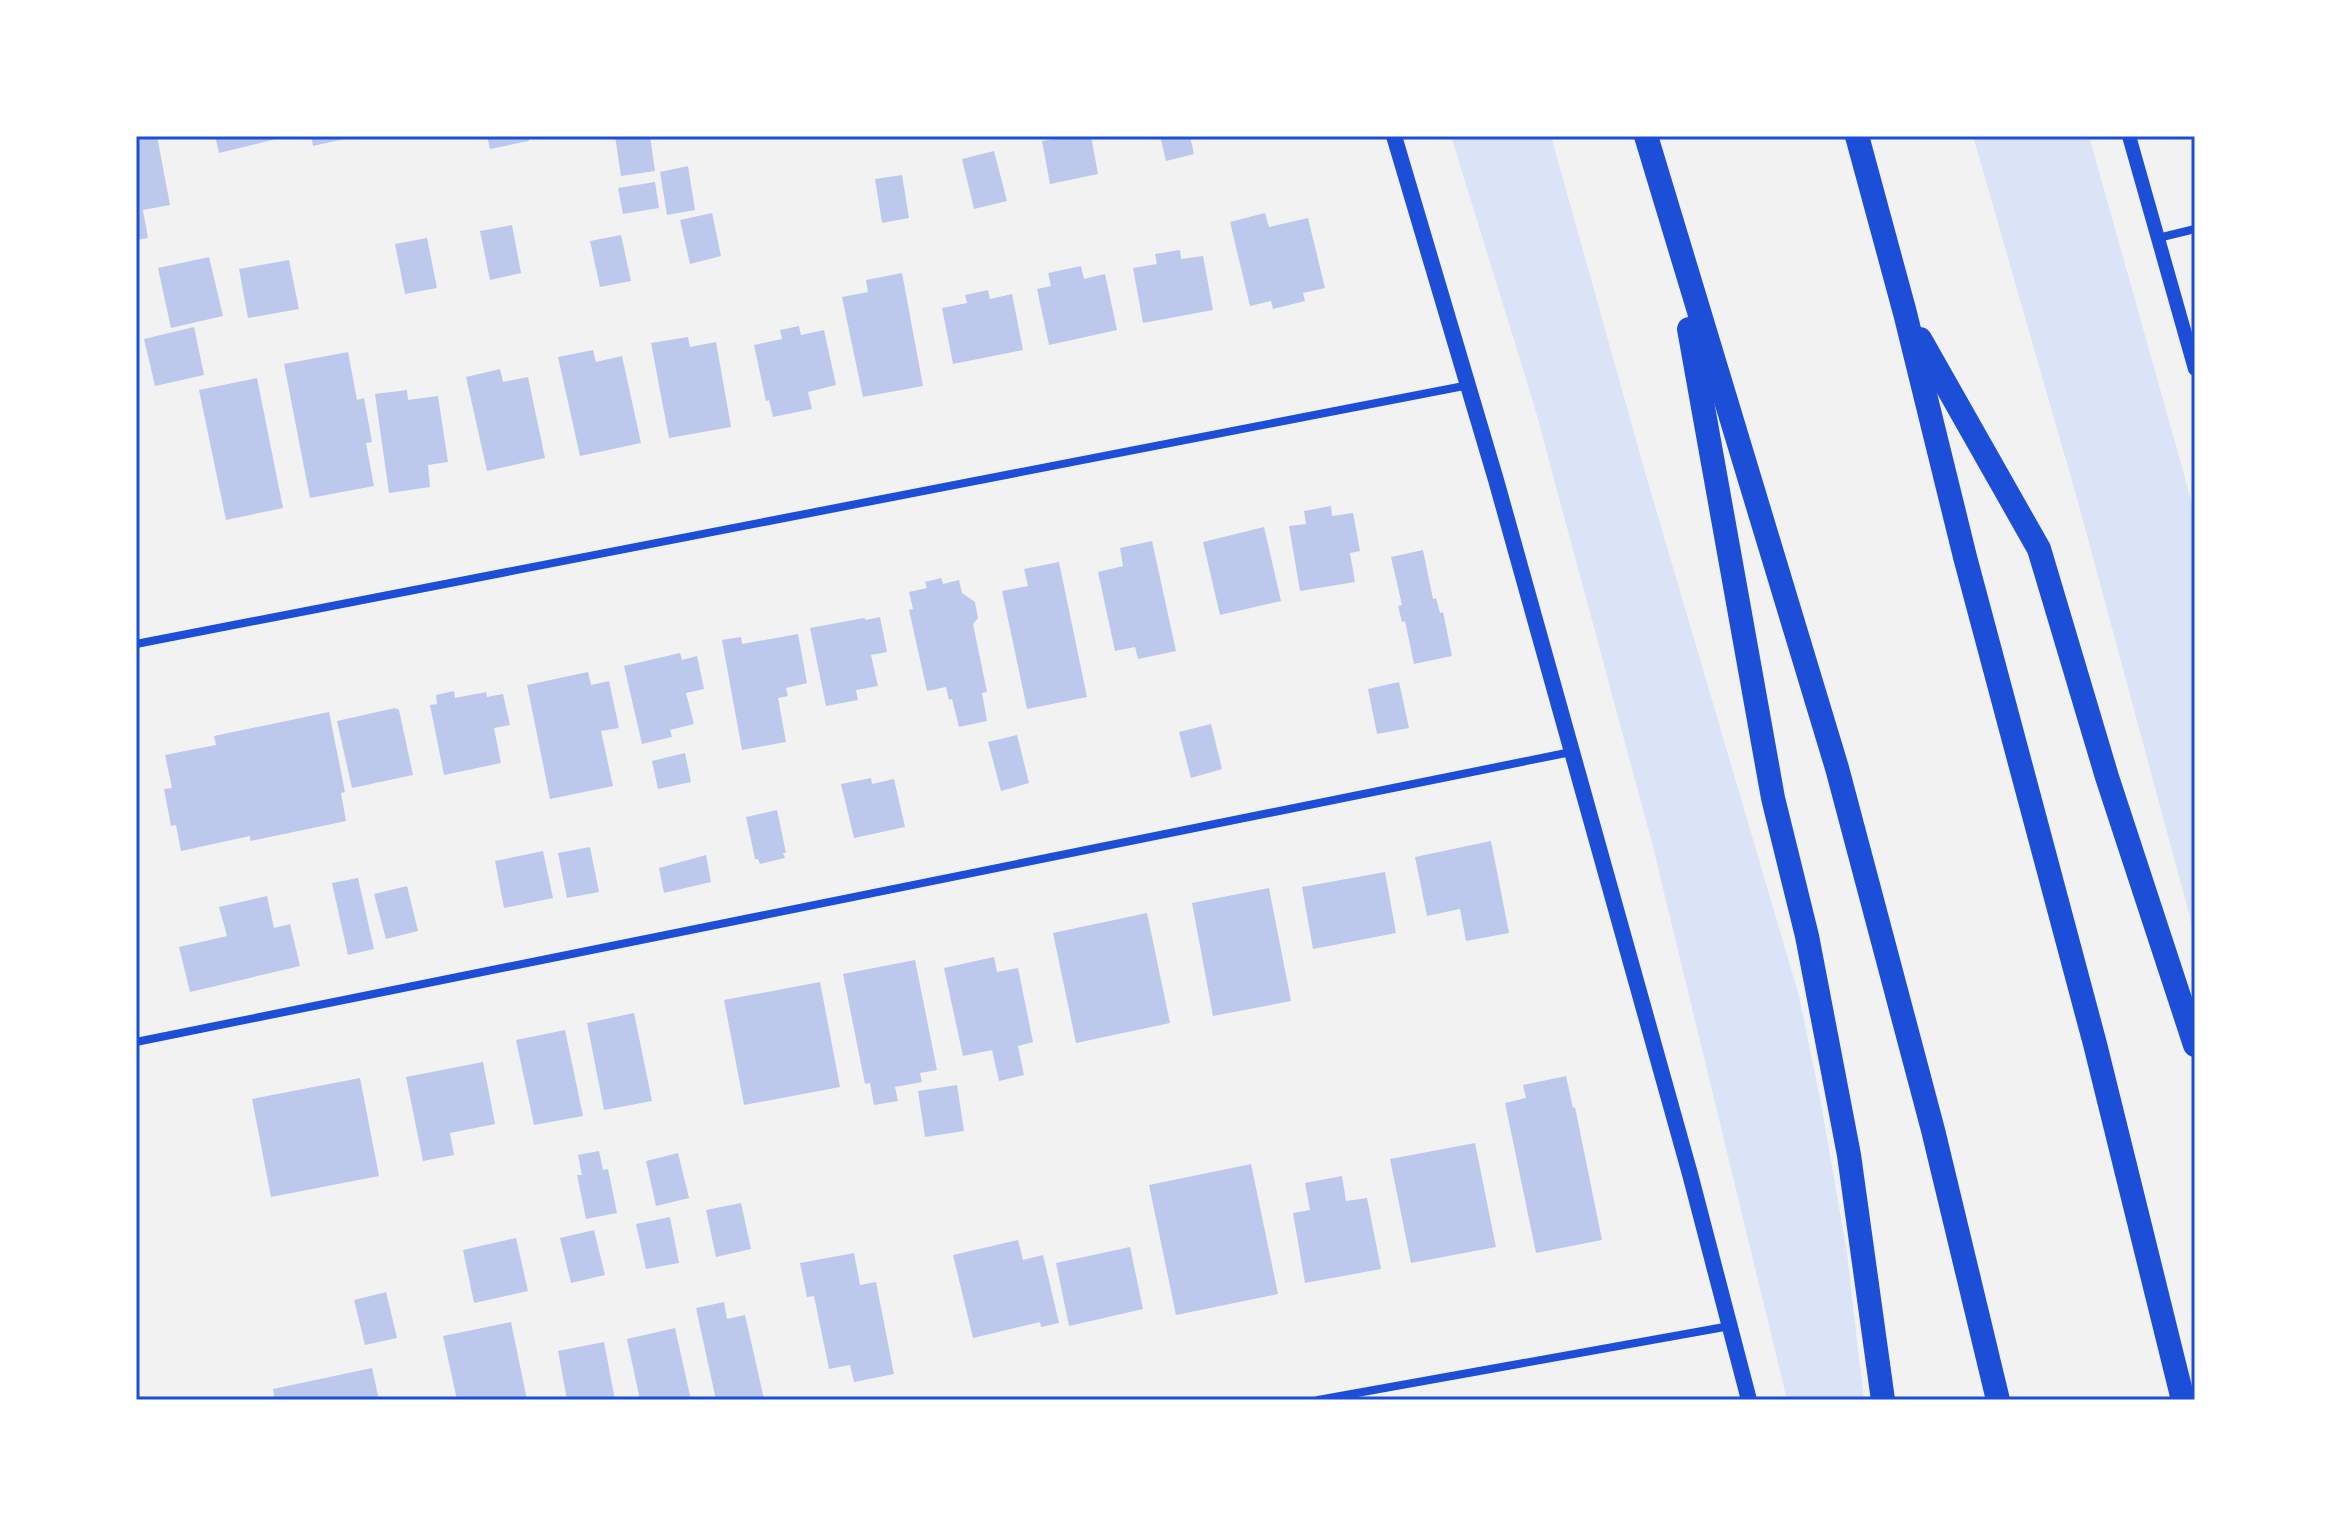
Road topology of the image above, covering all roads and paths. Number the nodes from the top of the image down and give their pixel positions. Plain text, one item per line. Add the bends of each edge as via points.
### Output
1 (1394, 136) edge
2 (1646, 136) edge
3 (1857, 136) edge
4 (2129, 136) edge
5 (1670, 220) junction
6 (2195, 229) edge
7 (2158, 238) junction
8 (1905, 313) junction
9 (2195, 369) edge
10 (1469, 385) junction
11 (136, 644) edge
12 (1571, 752) junction
13 (136, 1042) edge
14 (2195, 1045) edge
15 (1731, 1325) junction
16 (1318, 1400) edge
17 (1749, 1400) edge
18 (1883, 1400) edge
19 (1998, 1400) edge
20 (2183, 1400) edge

1 - 10 main road
2 - 5 highway
3 - 8 highway
4 - 7 street
5 - 18 highway via 1773,798 1807,936 1849,1155
5 - 19 highway via 1837,768
6 - 7 street
7 - 9 street
8 - 14 highway via 2039,549
8 - 20 highway
10 - 11 street
10 - 12 main road
12 - 13 street
12 - 15 main road
15 - 16 street
15 - 17 main road

